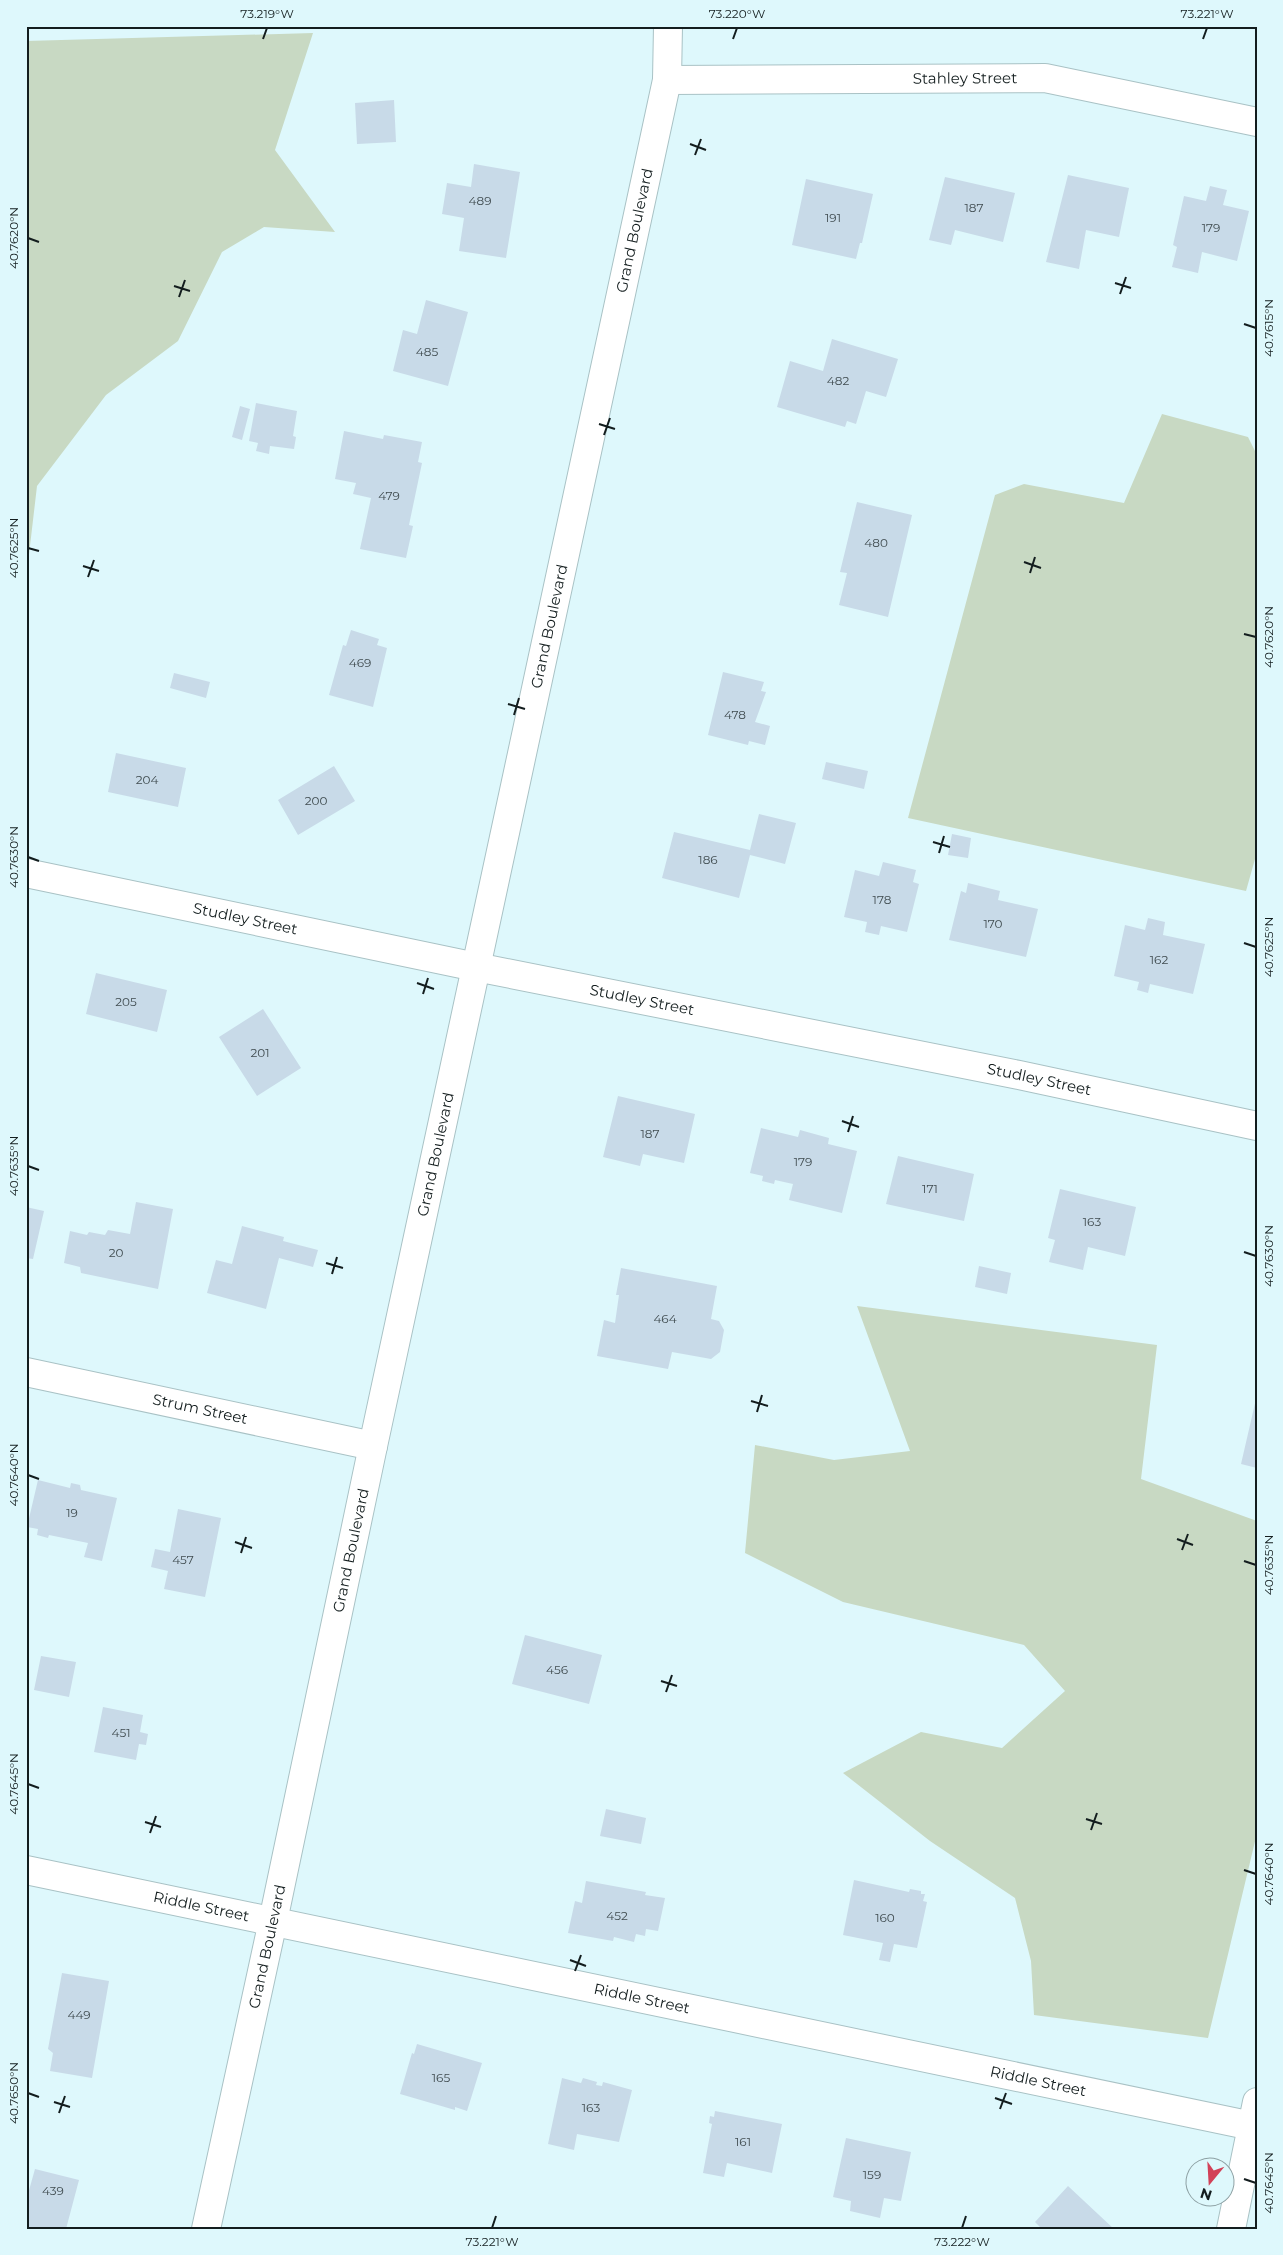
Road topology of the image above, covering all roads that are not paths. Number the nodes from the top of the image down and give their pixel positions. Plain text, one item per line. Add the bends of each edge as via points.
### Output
1 (668, 26) edge
2 (667, 80) junction
3 (1257, 122) edge
4 (26, 874) edge
5 (476, 967) junction
6 (1257, 1126) edge
7 (26, 1372) edge
8 (373, 1446) junction
9 (26, 1870) edge
10 (274, 1921) junction
11 (1255, 2119) edge
12 (206, 2229) edge
13 (1231, 2229) edge

1 - 2 street, Grand Boulevard
2 - 3 street, Stahley Street via 1045,78
2 - 5 street, Grand Boulevard
4 - 5 street, Studley Street
5 - 6 street, Studley Street
5 - 8 street, Grand Boulevard
7 - 8 street, Strum Street
8 - 10 street, Grand Boulevard
9 - 10 street, Riddle Street
10 - 11 street, Riddle Street
10 - 12 street, Grand Boulevard
11 - 13 street

